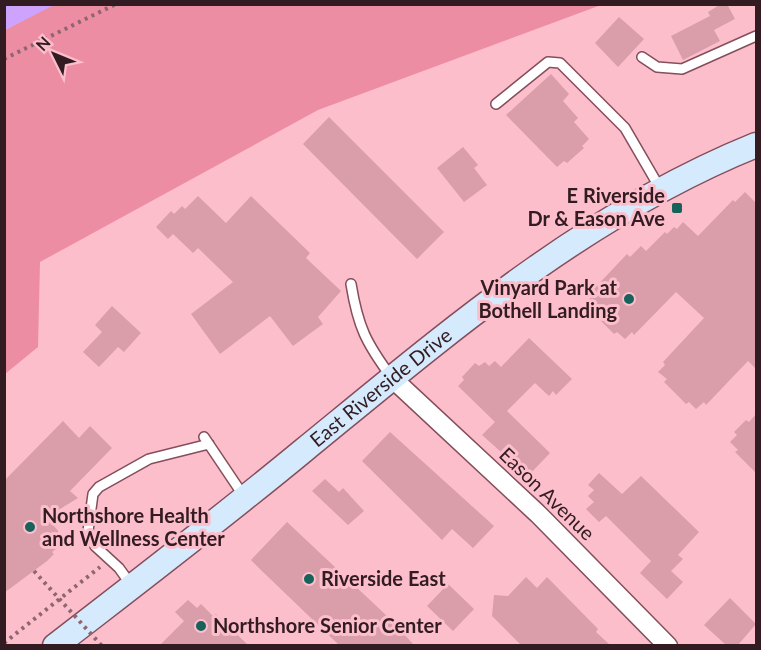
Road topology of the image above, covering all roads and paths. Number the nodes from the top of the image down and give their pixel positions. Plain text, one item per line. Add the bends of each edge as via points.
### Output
1 (116, 4) edge
2 (756, 36) edge
3 (642, 57) dead end
4 (4, 59) edge
5 (496, 104) dead end
6 (756, 145) edge
7 (661, 190) junction
8 (351, 284) dead end
9 (392, 378) junction
10 (245, 498) junction
11 (110, 559) junction
12 (34, 571) dead end
13 (132, 586) junction
14 (4, 643) edge
15 (55, 645) edge
16 (102, 645) edge
17 (668, 645) edge

1 - 4 path
2 - 3 lane via 682,69 657,67
5 - 7 lane via 548,62 560,63 625,128
6 - 7 main road, East Riverside Drive
7 - 9 main road, East Riverside Drive via 577,238 466,318
8 - 9 lane via 357,320 373,353
9 - 10 main road, East Riverside Drive
9 - 17 street, Eason Avenue via 538,514
10 - 11 lane via 206,440 149,459 99,486 93,494 88,531 95,546
10 - 13 main road, East Riverside Drive
11 - 13 lane
11 - 14 path
12 - 16 path, bridge
13 - 15 main road, East Riverside Drive

